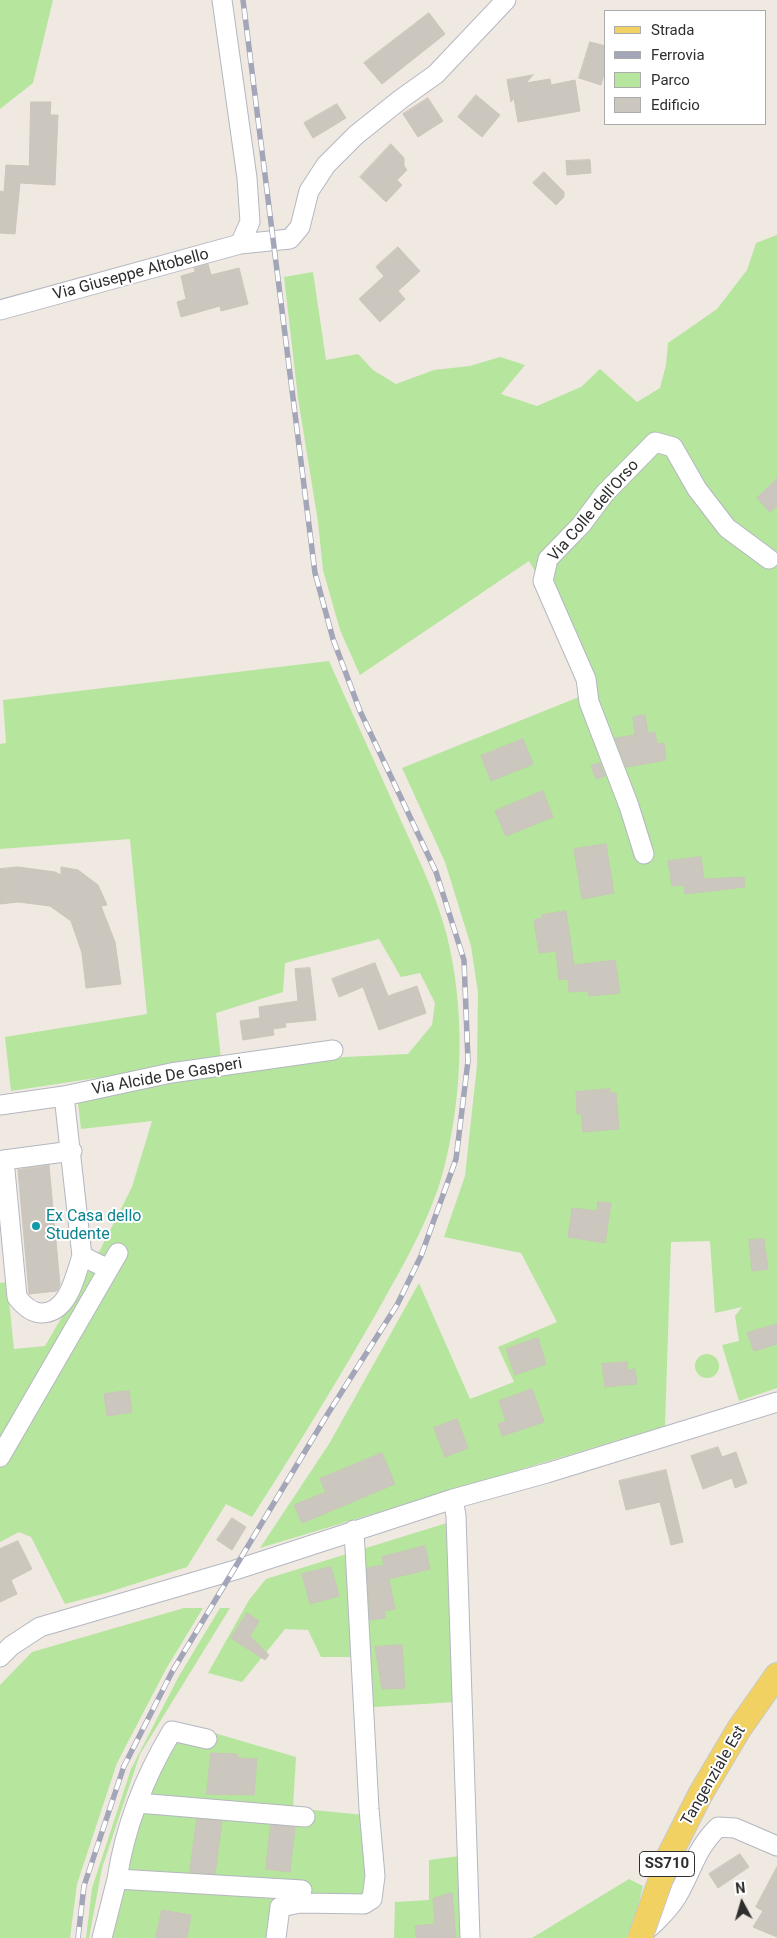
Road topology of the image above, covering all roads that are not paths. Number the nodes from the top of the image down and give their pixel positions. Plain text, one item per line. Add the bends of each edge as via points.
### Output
1 (222, 0) edge
2 (506, 0) edge
3 (240, 244) junction
4 (0, 310) edge
5 (769, 559) dead end
6 (644, 854) dead end
7 (333, 1050) dead end
8 (64, 1096) junction
9 (0, 1106) edge
10 (72, 1151) junction
11 (118, 1253) dead end
12 (82, 1256) junction
13 (108, 1269) junction
14 (777, 1402) edge
15 (0, 1457) edge
16 (453, 1499) junction
17 (354, 1530) junction
18 (0, 1657) edge
19 (777, 1676) edge
20 (207, 1738) dead end
21 (138, 1803) junction
22 (305, 1817) dead end
23 (777, 1846) edge
24 (117, 1879) junction
25 (302, 1890) dead end
26 (102, 1938) edge
27 (276, 1938) edge
28 (470, 1938) edge
29 (639, 1938) edge

1 - 3 street via 248,178 250,222
2 - 3 street, Via Giuseppe Altobello via 436,74 356,135 326,165 309,191 300,227 290,239
3 - 4 street, Via Giuseppe Altobello
5 - 6 street, Via Colle dell'Orso via 726,528 697,489 673,447 655,442 548,559 543,581 586,679 589,702
7 - 8 street, Via Alcide De Gasperi via 171,1073
8 - 9 street, Via Alcide De Gasperi
8 - 10 street
10 - 12 street
10 - 12 street via 4,1160 17,1297 35,1312 44,1313 57,1308 71,1289
11 - 13 street
12 - 13 street
13 - 15 street
14 - 16 street
16 - 17 street
16 - 28 street
17 - 18 street via 235,1570 40,1627
17 - 27 street via 368,1799 376,1876 372,1899 364,1904 301,1903 280,1907
19 - 29 main road, Tangenziale Est / SS710, bridge via 739,1729 702,1792 669,1856
20 - 21 street via 172,1731 156,1758
21 - 22 street
21 - 24 street via 122,1849
23 - 29 street via 735,1828 718,1827 704,1841 680,1892 662,1916
24 - 25 street
24 - 26 street

